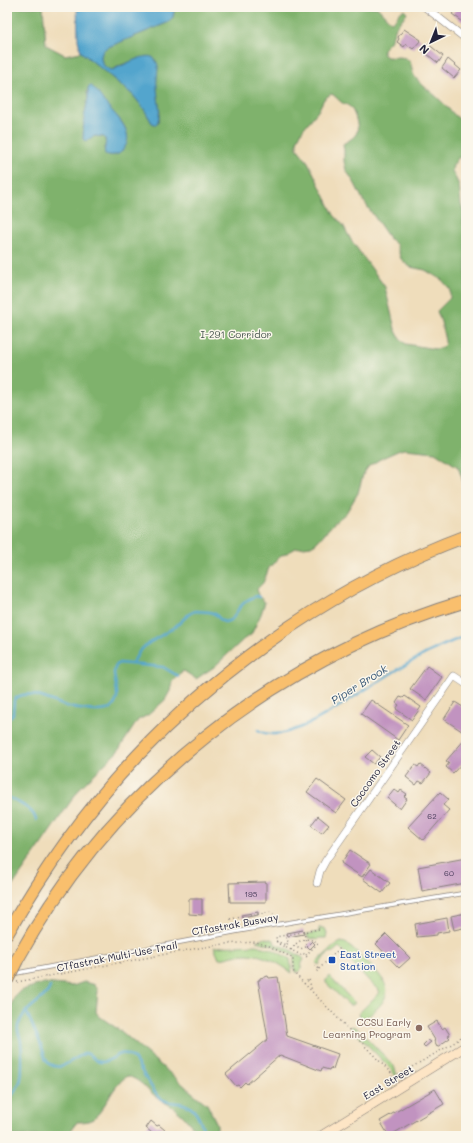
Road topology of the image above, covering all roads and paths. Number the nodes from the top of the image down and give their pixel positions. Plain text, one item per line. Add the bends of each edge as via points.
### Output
1 (425, 7) edge
2 (466, 40) edge
3 (466, 536) edge
4 (466, 601) edge
5 (466, 684) edge
6 (317, 883) dead end
7 (466, 893) edge
8 (273, 914) dead end
9 (230, 919) dead end
10 (318, 929) dead end
11 (304, 932) junction
12 (7, 934) edge
13 (286, 935) junction
14 (306, 939) junction
15 (276, 941) junction
16 (294, 946) junction
17 (305, 948) junction
18 (291, 950) junction
19 (309, 953) junction
20 (349, 958) dead end
21 (315, 965) dead end
22 (319, 969) junction
23 (316, 972) dead end
24 (7, 975) edge
25 (10, 981) edge
26 (304, 984) junction
27 (313, 992) junction
28 (466, 1033) edge
29 (466, 1046) edge
30 (321, 1136) edge

1 - 2 street
3 - 12 highway via 396,566 335,599 261,648 197,699 137,756 98,801 51,864
4 - 25 highway, bridge via 392,626 325,658 262,696 198,743 149,786 102,837 44,916 17,960
5 - 6 street, Coccomo Street via 454,676 326,860
7 - 24 lane, CTfastrak Busway via 239,931
8 - 9 path via 272,912
10 - 11 path
11 - 13 path
11 - 14 path
13 - 15 path via 276,937
13 - 15 path via 289,942 286,945
14 - 16 path via 300,940
14 - 17 path
14 - 19 path via 318,944
15 - 18 path via 276,944
16 - 17 path
16 - 18 path
17 - 19 path
18 - 19 path via 306,956
20 - 22 path via 339,949
21 - 22 path
22 - 23 path
25 - 26 path, CTfastrak Multi-Use Trail via 193,949 250,942 269,946 293,958 294,973
26 - 27 path, CTfastrak Multi-Use Trail
26 - 27 path via 309,979
27 - 28 path, CTfastrak Multi-Use Trail via 392,1077 455,1042
29 - 30 main road, East Street

